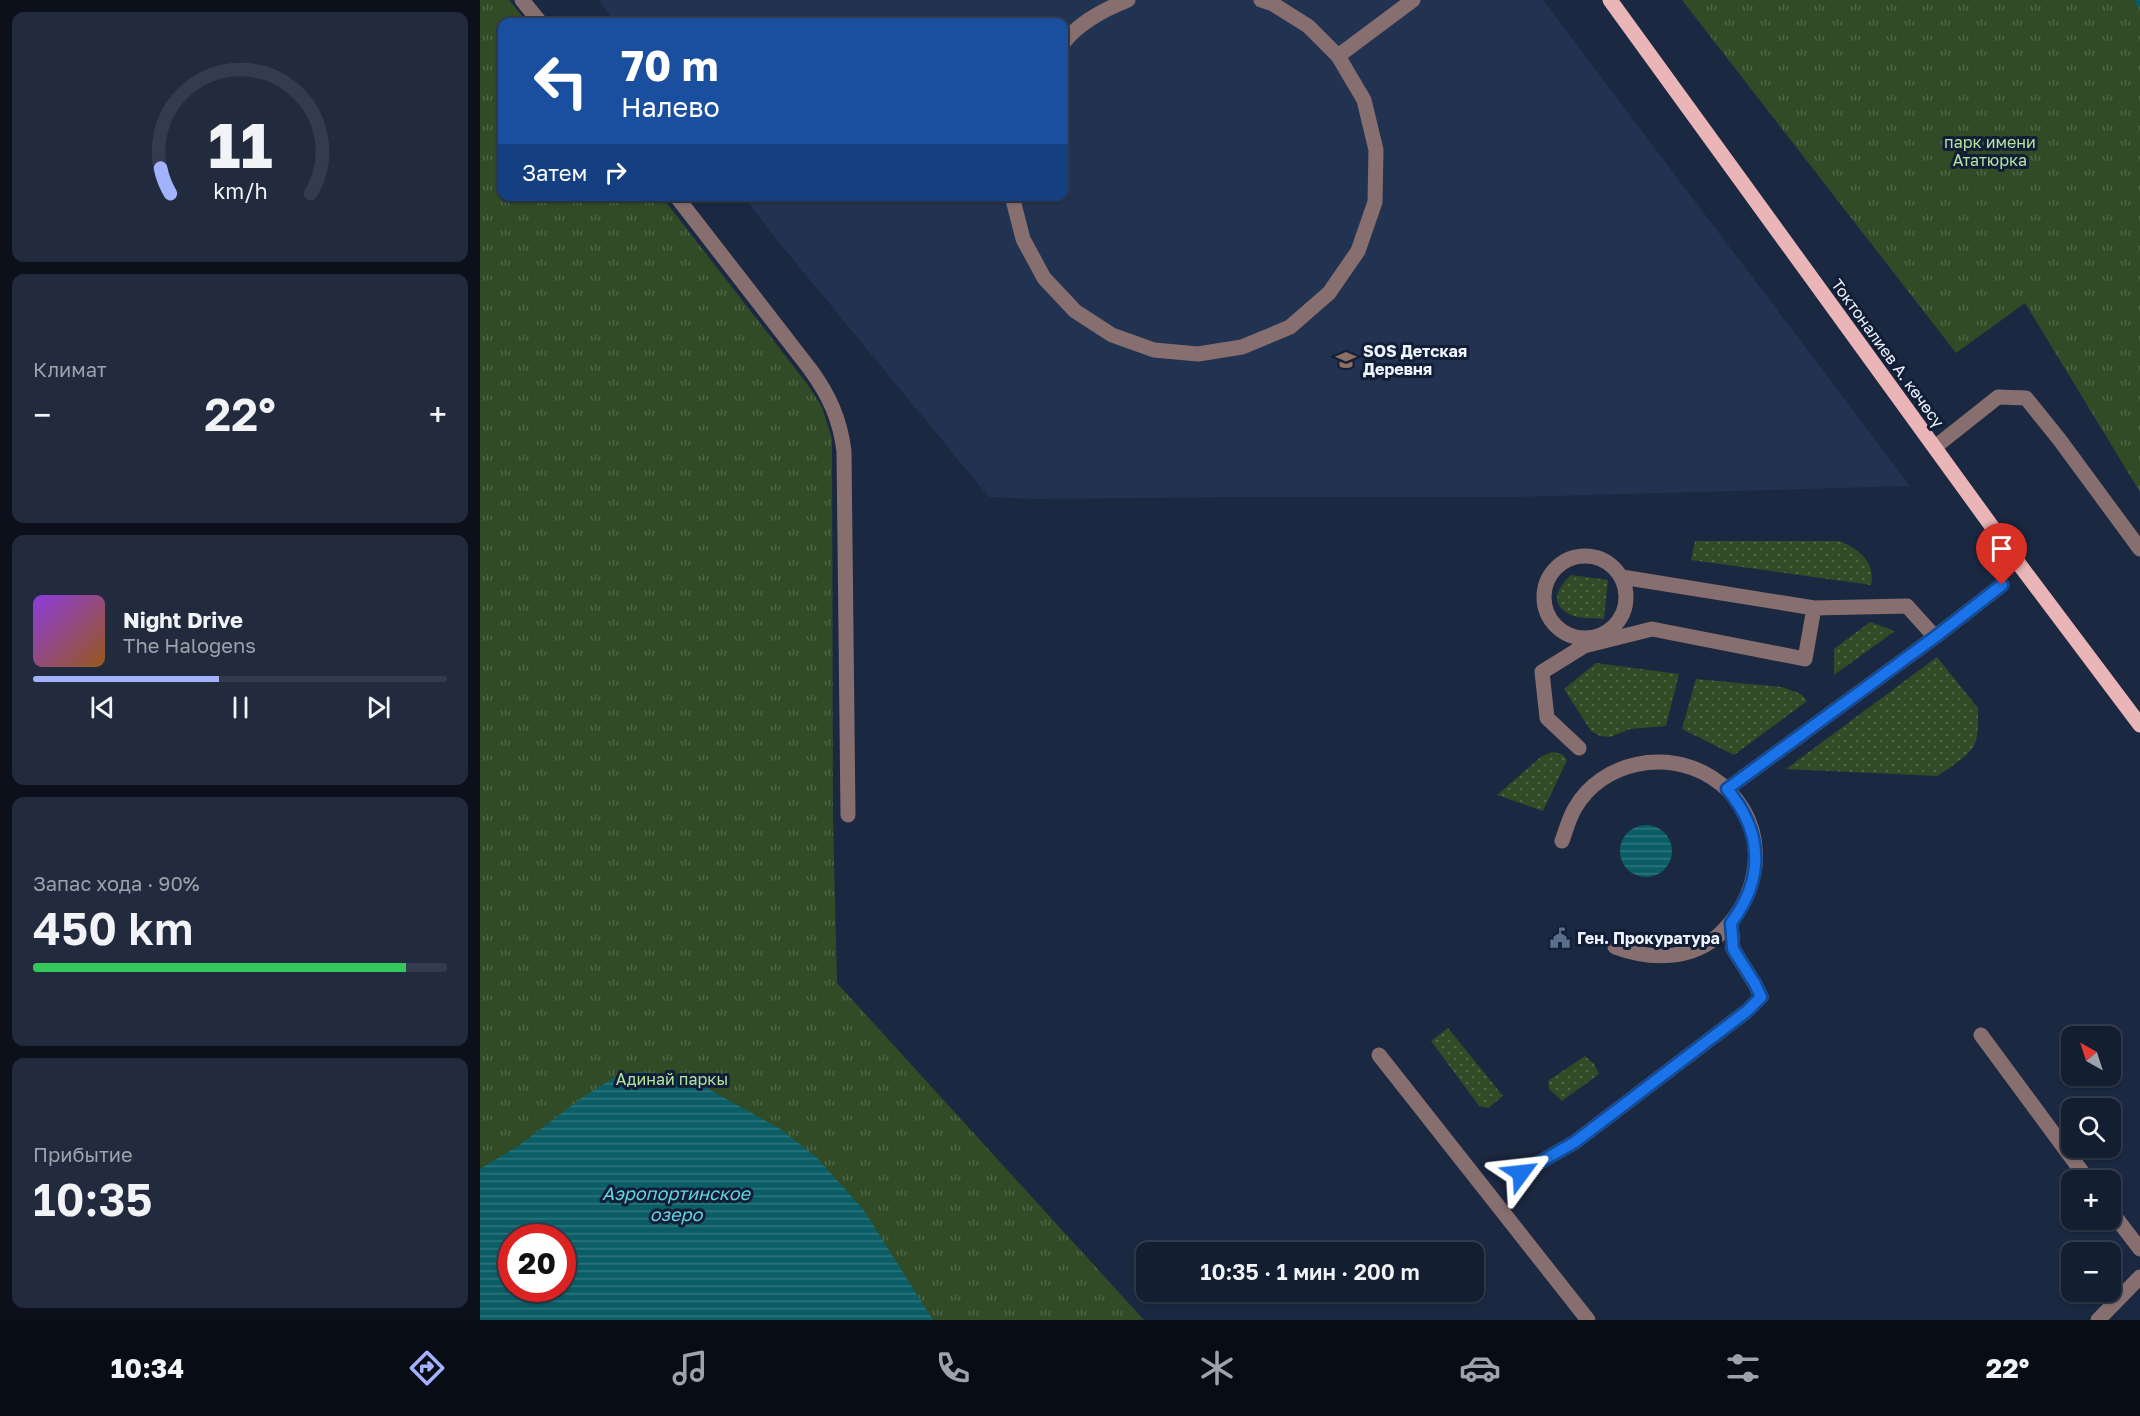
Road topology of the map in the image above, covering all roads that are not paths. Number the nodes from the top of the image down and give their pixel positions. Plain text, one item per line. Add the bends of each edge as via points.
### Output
1 (522, 0) edge
2 (1128, 0) edge
3 (1261, 0) edge
4 (1413, 0) edge
5 (1610, 0) edge
6 (537, 18) edge
7 (1068, 37) edge
8 (1338, 56) junction
9 (680, 201) edge
10 (1012, 201) edge
11 (1935, 447) junction
12 (2140, 549) edge
13 (1622, 577) junction
14 (2002, 585) dead end
15 (1814, 608) junction
16 (1935, 637) junction
17 (2139, 723) edge
18 (1579, 748) dead end
19 (1727, 789) junction
20 (848, 815) dead end
21 (1562, 841) dead end
22 (1731, 923) junction
23 (1615, 947) dead end
24 (1981, 1035) dead end
25 (1379, 1055) dead end
26 (2081, 1170) edge
27 (1521, 1173) dead end
28 (2121, 1224) edge
29 (2140, 1249) edge
30 (2140, 1278) edge
31 (1587, 1320) edge
32 (2098, 1320) edge

1 - 6 street
2 - 7 street via 1106,9
3 - 8 street via 1308,26
4 - 8 street
5 - 11 main road, Токтоналиев А. көчөсү
8 - 10 street via 1364,100 1376,150 1375,202 1358,250 1329,293 1290,327 1242,347 1198,354 1154,350 1112,335 1075,311 1044,278 1023,239
9 - 20 street via 810,369 829,398 841,429
11 - 12 street via 1998,397 2026,398
11 - 17 main road, Токтоналиев А. көчөсү
13 - 13 street via 1627,590 1622,616 1602,635 1575,637 1553,622 1546,610 1546,583 1552,571 1575,556 1602,559
13 - 15 street
14 - 16 street
15 - 16 street via 1907,606
15 - 18 street via 1805,659 1652,629 1584,646 1542,672 1547,718
16 - 19 street
19 - 21 street via 1712,777 1686,766 1657,761 1638,763 1603,778 1589,791 1576,806
19 - 22 street via 1748,820 1756,855 1750,892
22 - 23 street via 1703,946 1677,954 1650,956
22 - 27 street via 1733,949 1761,997 1584,1135
24 - 26 street
25 - 31 street
28 - 29 street
30 - 32 street

